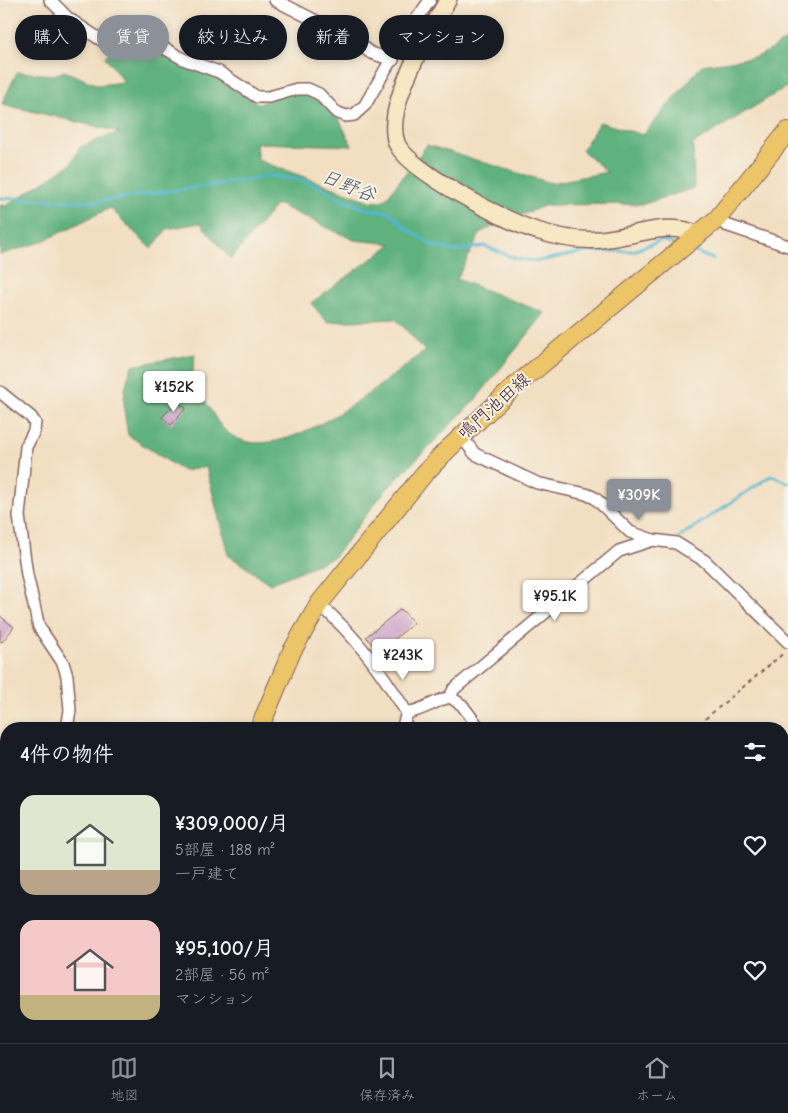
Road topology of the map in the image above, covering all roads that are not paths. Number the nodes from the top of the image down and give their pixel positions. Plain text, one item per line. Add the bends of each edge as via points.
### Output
1 (50, 0) edge
2 (275, 0) edge
3 (430, 0) edge
4 (448, 0) edge
5 (419, 15) edge
6 (379, 56) edge
7 (393, 60) edge
8 (788, 131) edge
9 (717, 219) junction
10 (698, 235) junction
11 (788, 246) edge
12 (0, 392) edge
13 (460, 436) junction
14 (653, 540) junction
15 (319, 604) junction
16 (788, 642) edge
17 (450, 698) junction
18 (68, 722) edge
19 (262, 722) edge
20 (404, 722) edge
21 (406, 722) edge
22 (475, 722) edge

1 - 7 street via 74,23 104,42 144,36 178,56 219,72 256,96 269,97 308,89 319,94 336,112 346,116 354,115 365,106
2 - 6 street
3 - 5 street
4 - 10 street via 418,53 396,112 397,144 411,162 486,208 536,231 591,240 670,227
8 - 9 main road, 鳴門池田線
9 - 10 main road, 鳴門池田線
9 - 11 street
10 - 13 main road, 鳴門池田線 via 514,387
12 - 18 street via 31,417 34,424 34,432 26,447 19,516 27,575 39,627 63,663 67,676
13 - 14 street via 475,454 537,483 595,498 630,532
13 - 15 main road, 鳴門池田線 via 424,474
14 - 16 street via 676,543 705,561
14 - 17 street via 619,551 454,689
15 - 19 main road, 鳴門池田線 via 292,651
15 - 20 street via 349,632 380,669
17 - 21 street via 439,700
17 - 22 street via 462,705

